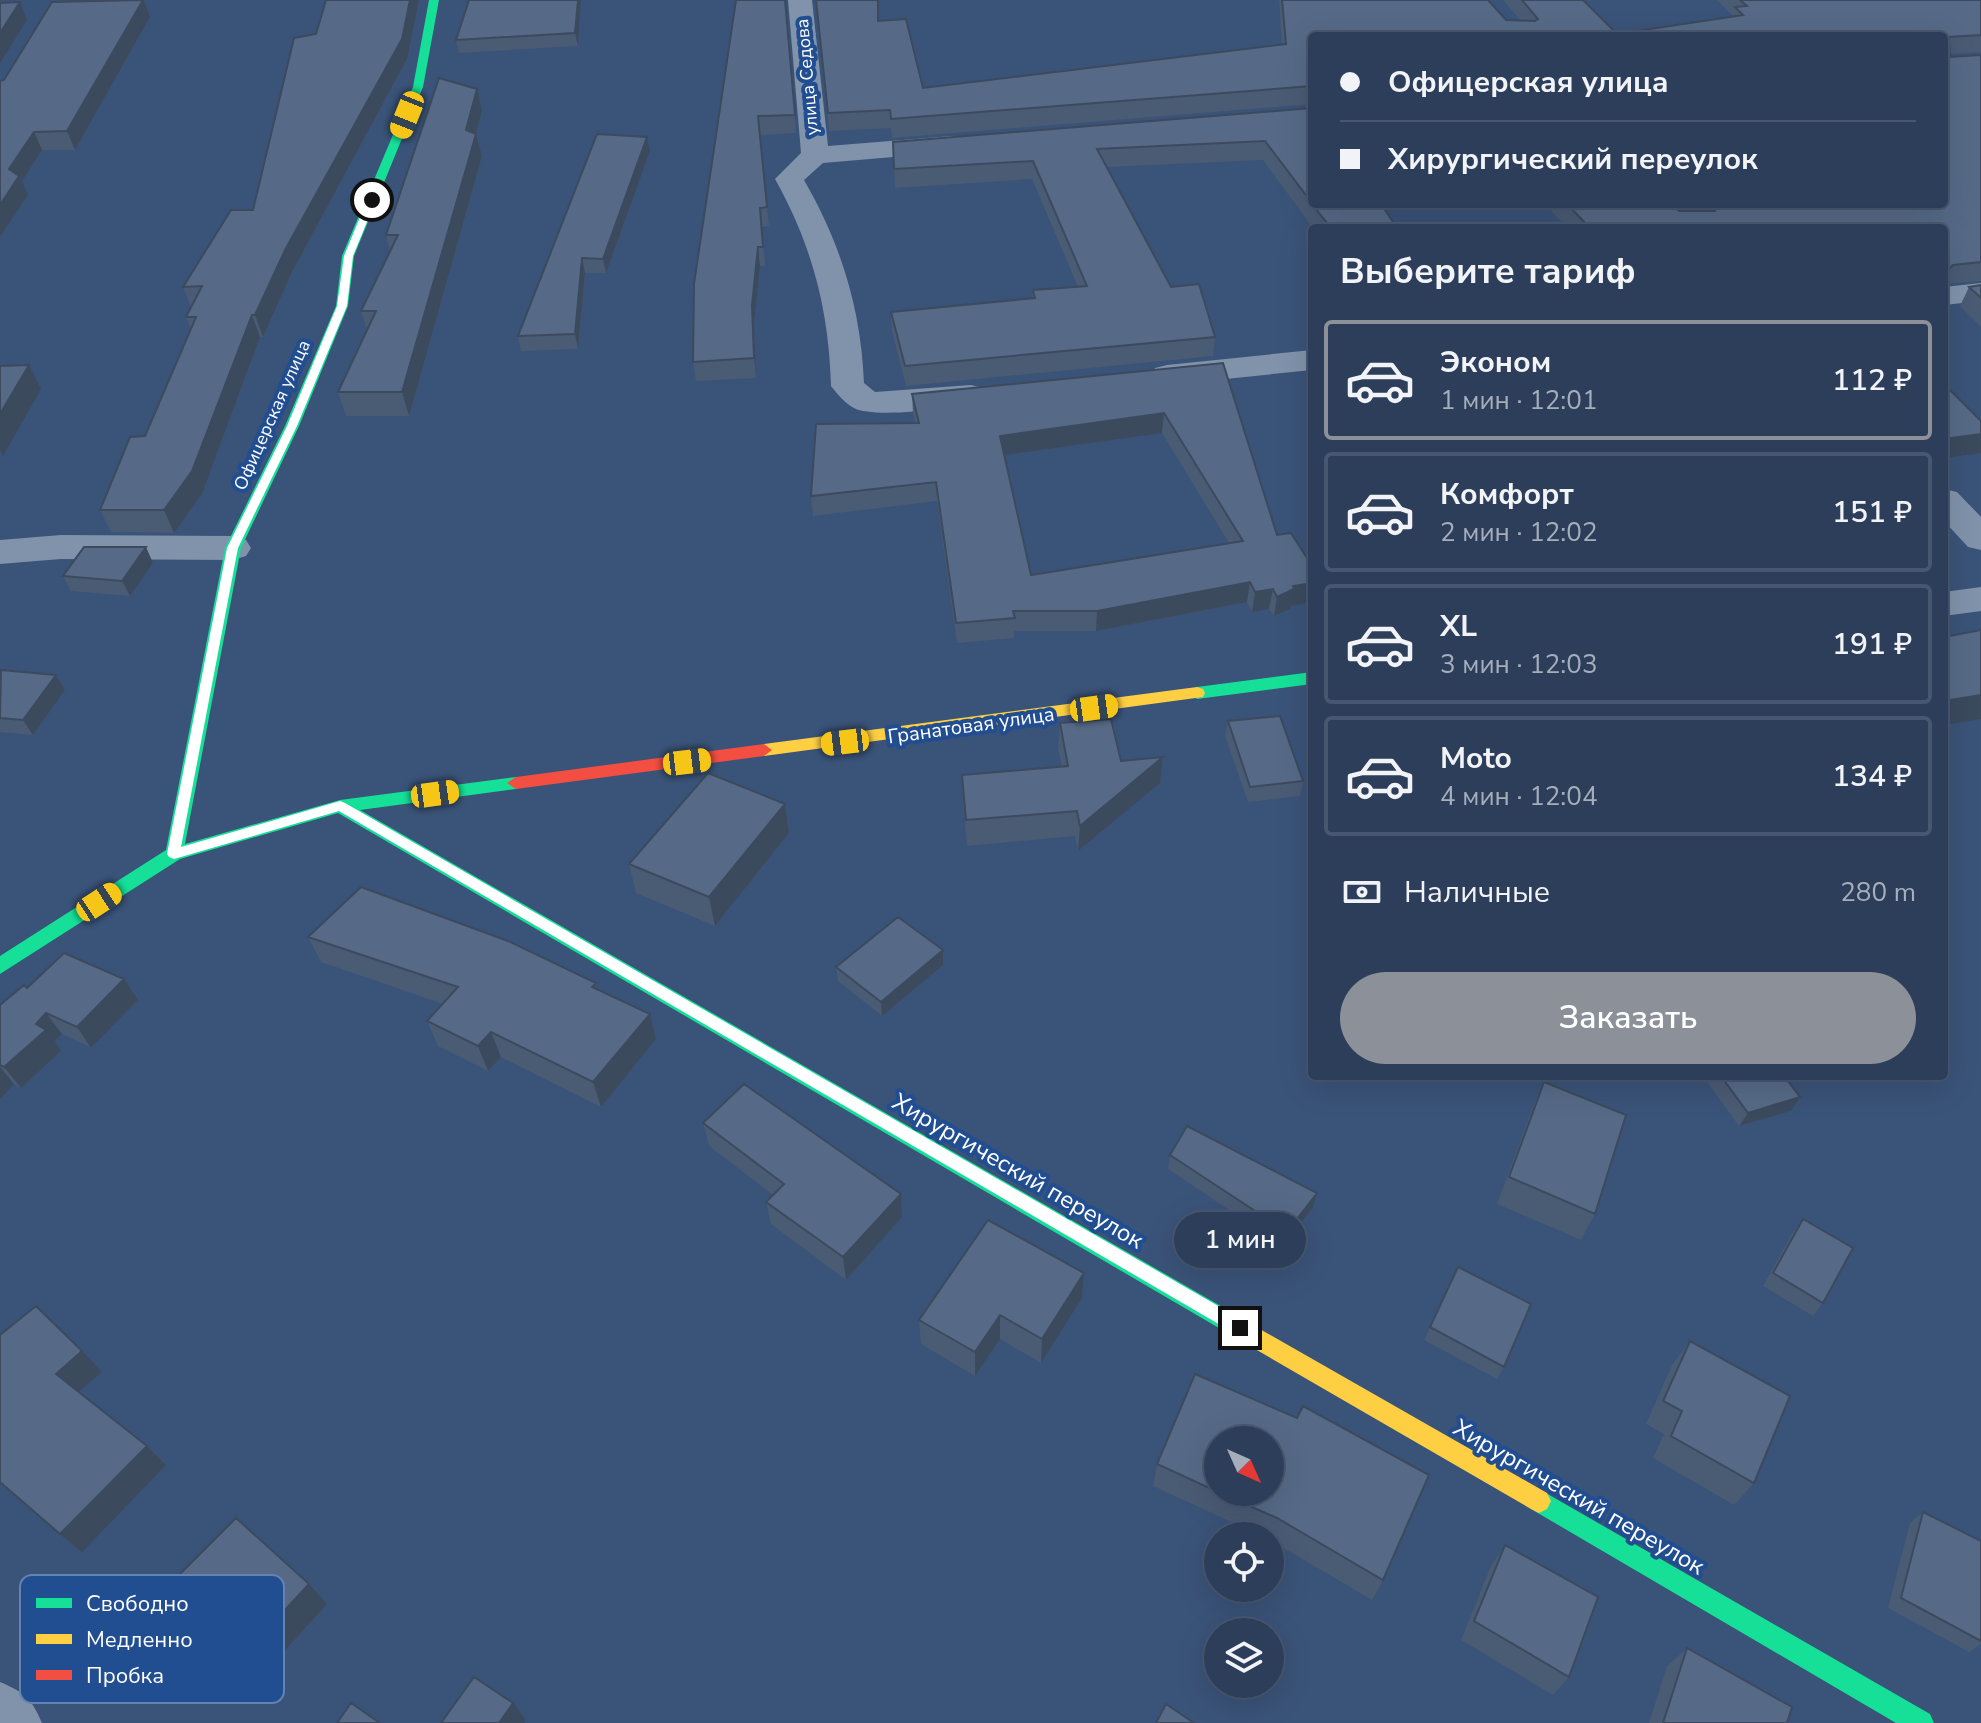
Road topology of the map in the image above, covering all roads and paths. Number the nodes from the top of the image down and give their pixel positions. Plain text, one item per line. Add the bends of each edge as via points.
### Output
1 (434, 0) edge
2 (800, 0) edge
3 (986, 141) edge
4 (815, 155) junction
5 (1981, 292) edge
6 (1948, 296) edge
7 (1308, 360) edge
8 (1137, 378) edge
9 (994, 392) edge
10 (1948, 504) edge
11 (1981, 539) edge
12 (233, 548) junction
13 (0, 552) edge
14 (1981, 599) edge
15 (1948, 603) edge
16 (1308, 679) edge
17 (340, 806) junction
18 (174, 854) junction
19 (0, 966) edge
20 (0, 1714) edge
21 (10, 1723) edge
22 (1921, 1723) edge

1 - 12 street, Офицерская улица via 418,87 348,256 342,306
2 - 4 street, улица Седова
3 - 4 street
4 - 9 street via 789,179 818,233 836,292 847,341 848,386 867,402
5 - 6 street
7 - 8 street
10 - 11 street
12 - 13 street
12 - 18 street, Офицерская улица
14 - 15 street
16 - 17 street, Гранатовая улица
17 - 18 street, Гранатовая улица
17 - 22 street, Хирургический переулок
18 - 19 street, Гранатовая улица
20 - 21 street

